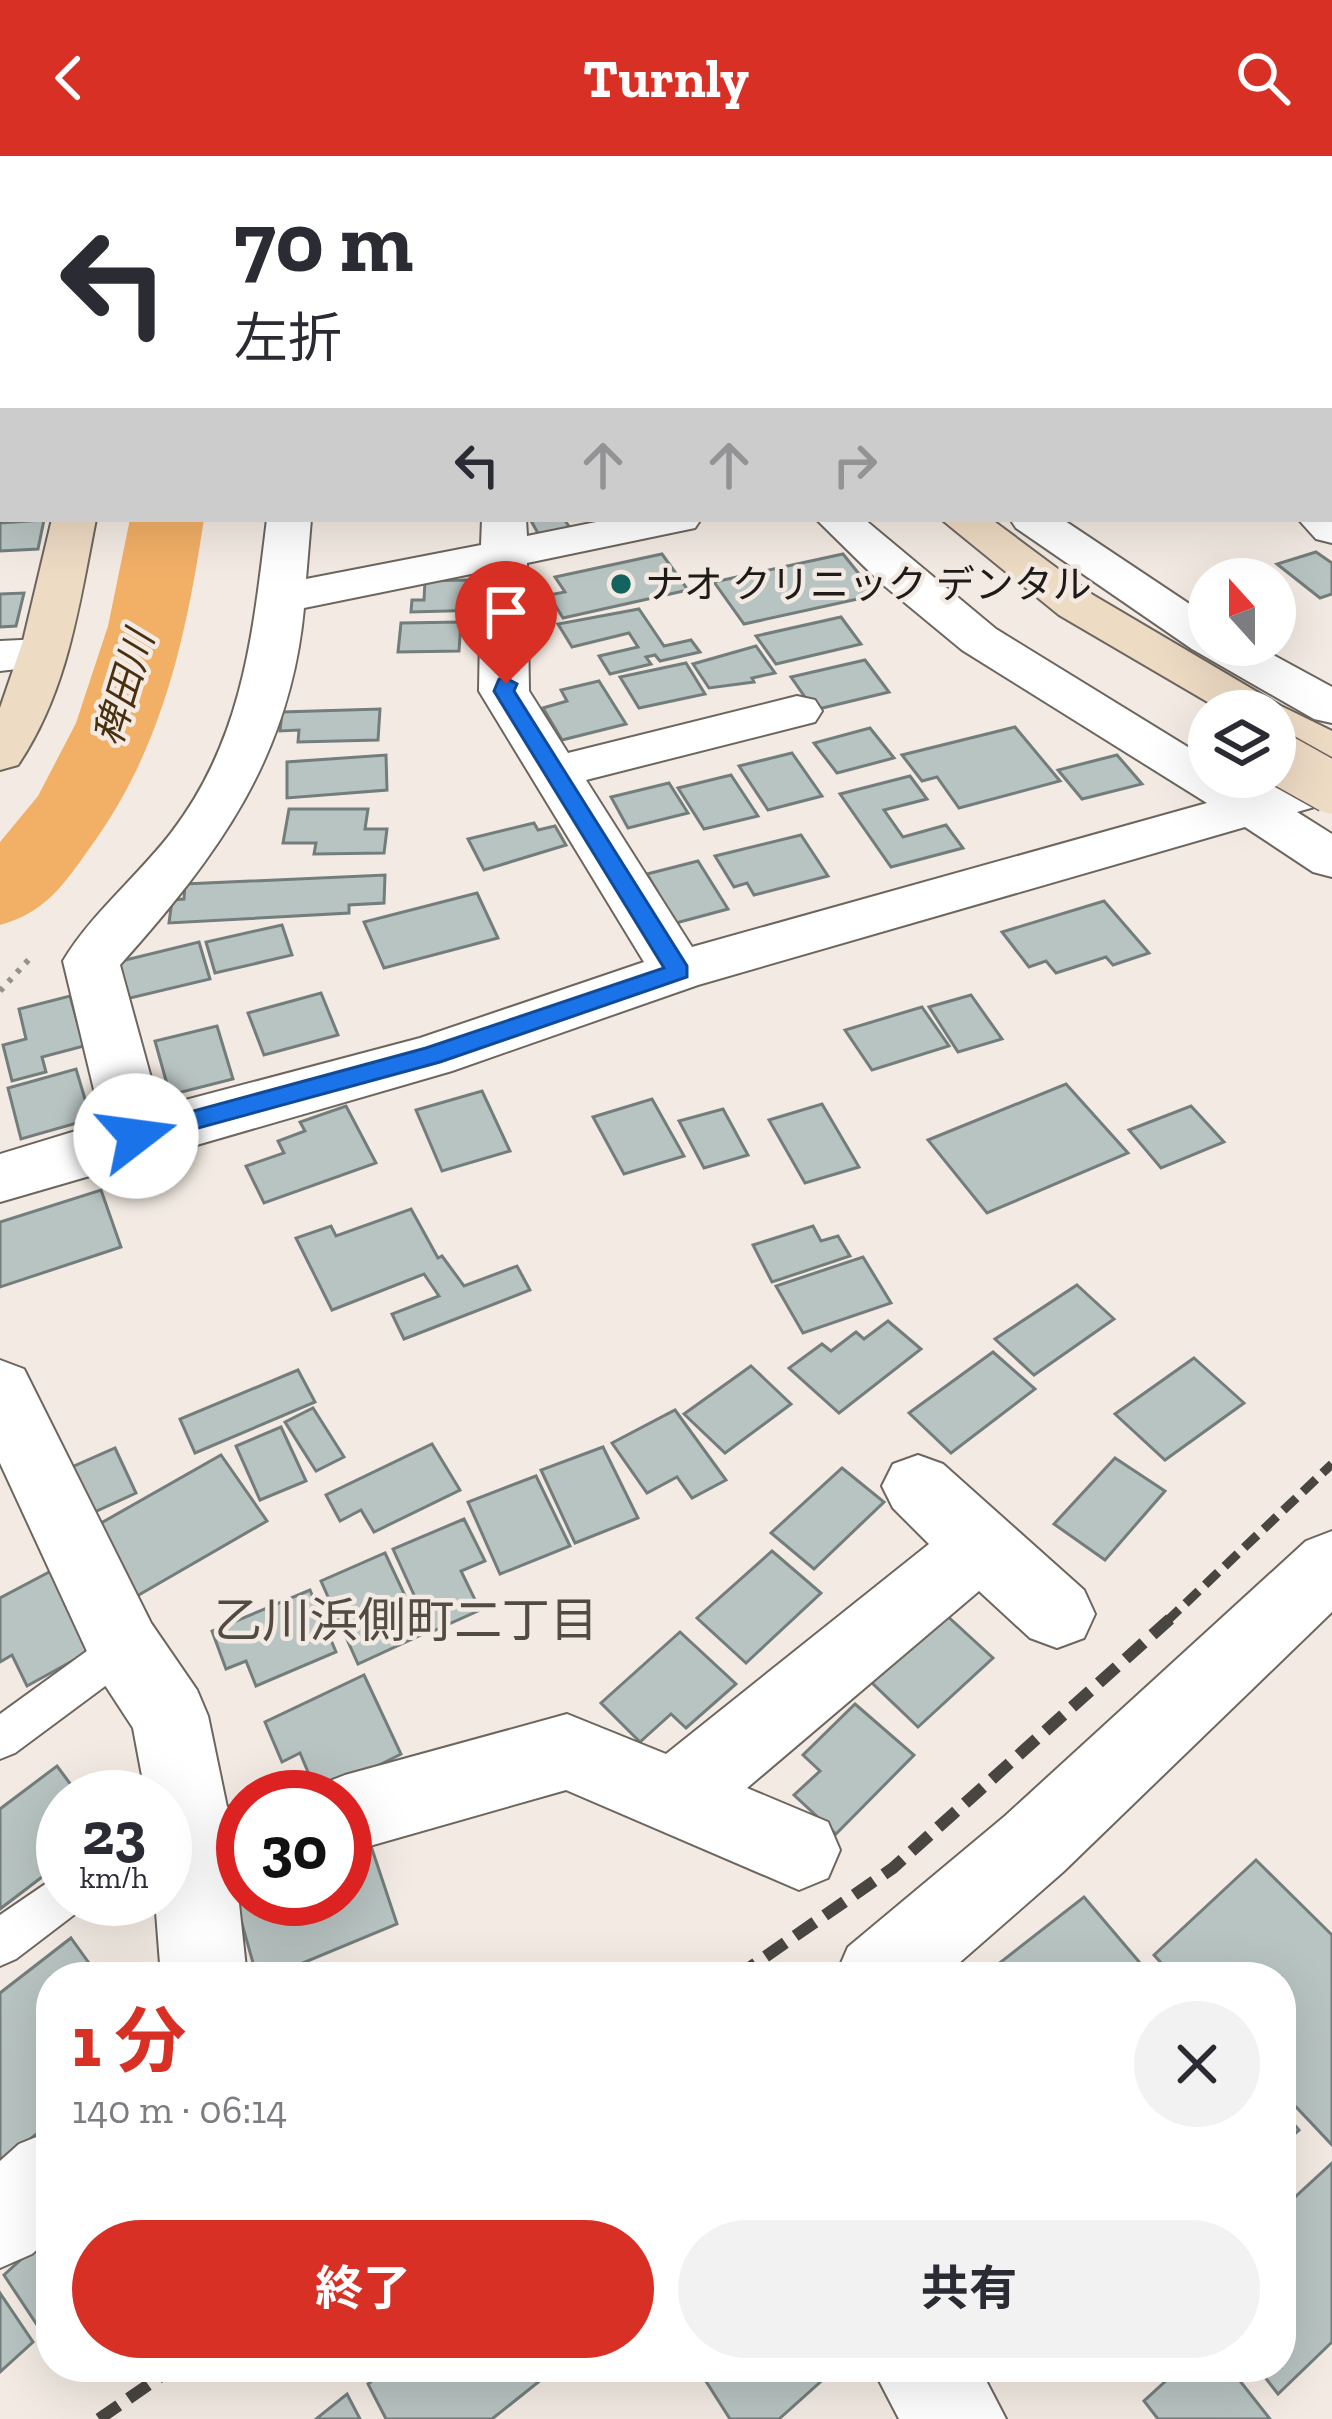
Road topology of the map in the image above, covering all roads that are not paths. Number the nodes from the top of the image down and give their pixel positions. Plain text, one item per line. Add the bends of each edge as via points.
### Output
1 (73, 522) edge
2 (289, 522) edge
3 (648, 522) edge
4 (841, 522) edge
5 (923, 522) edge
6 (967, 522) edge
7 (1036, 522) edge
8 (505, 536) edge
9 (280, 598) junction
10 (1188, 625) edge
11 (1124, 651) junction
12 (21, 655) edge
13 (1257, 666) edge
14 (1212, 690) edge
15 (1188, 701) edge
16 (1332, 708) edge
17 (797, 711) dead end
18 (1296, 732) edge
19 (1188, 745) edge
20 (1332, 752) edge
21 (0, 754) edge
22 (555, 772) junction
23 (1296, 784) edge
24 (1332, 786) edge
25 (1216, 798) edge
26 (1280, 798) edge
27 (1332, 859) edge
28 (678, 971) junction
29 (136, 1136) junction
30 (0, 1178) edge
31 (0, 1389) edge
32 (918, 1486) dead end
33 (980, 1546) junction
34 (1332, 1564) edge
35 (1057, 1614) dead end
36 (124, 1648) junction
37 (0, 1739) edge
38 (675, 1797) junction
39 (372, 1806) edge
40 (196, 1822) edge
41 (799, 1850) dead end
42 (36, 1916) edge
43 (0, 1943) edge
44 (203, 1962) edge
45 (896, 1962) edge
46 (36, 2190) edge
47 (0, 2222) edge

1 - 12 street
2 - 9 street
3 - 8 street
4 - 19 street via 999,654
5 - 11 street via 1024,603
6 - 11 street
7 - 10 street
8 - 9 street
8 - 22 street via 504,691
9 - 29 street via 250,747 209,824 92,961
11 - 14 street
11 - 15 street
12 - 21 street via 15,733
13 - 16 street
17 - 22 street
18 - 20 street
22 - 28 street
23 - 24 street
25 - 28 street
26 - 27 street
28 - 29 street via 431,1056
29 - 30 street
31 - 36 street
32 - 33 street
33 - 35 street
33 - 38 street
34 - 45 street via 1034,1844
36 - 37 lane
36 - 40 street via 169,1716
38 - 39 street via 566,1752
38 - 41 street
40 - 44 street
42 - 43 lane
46 - 47 street

